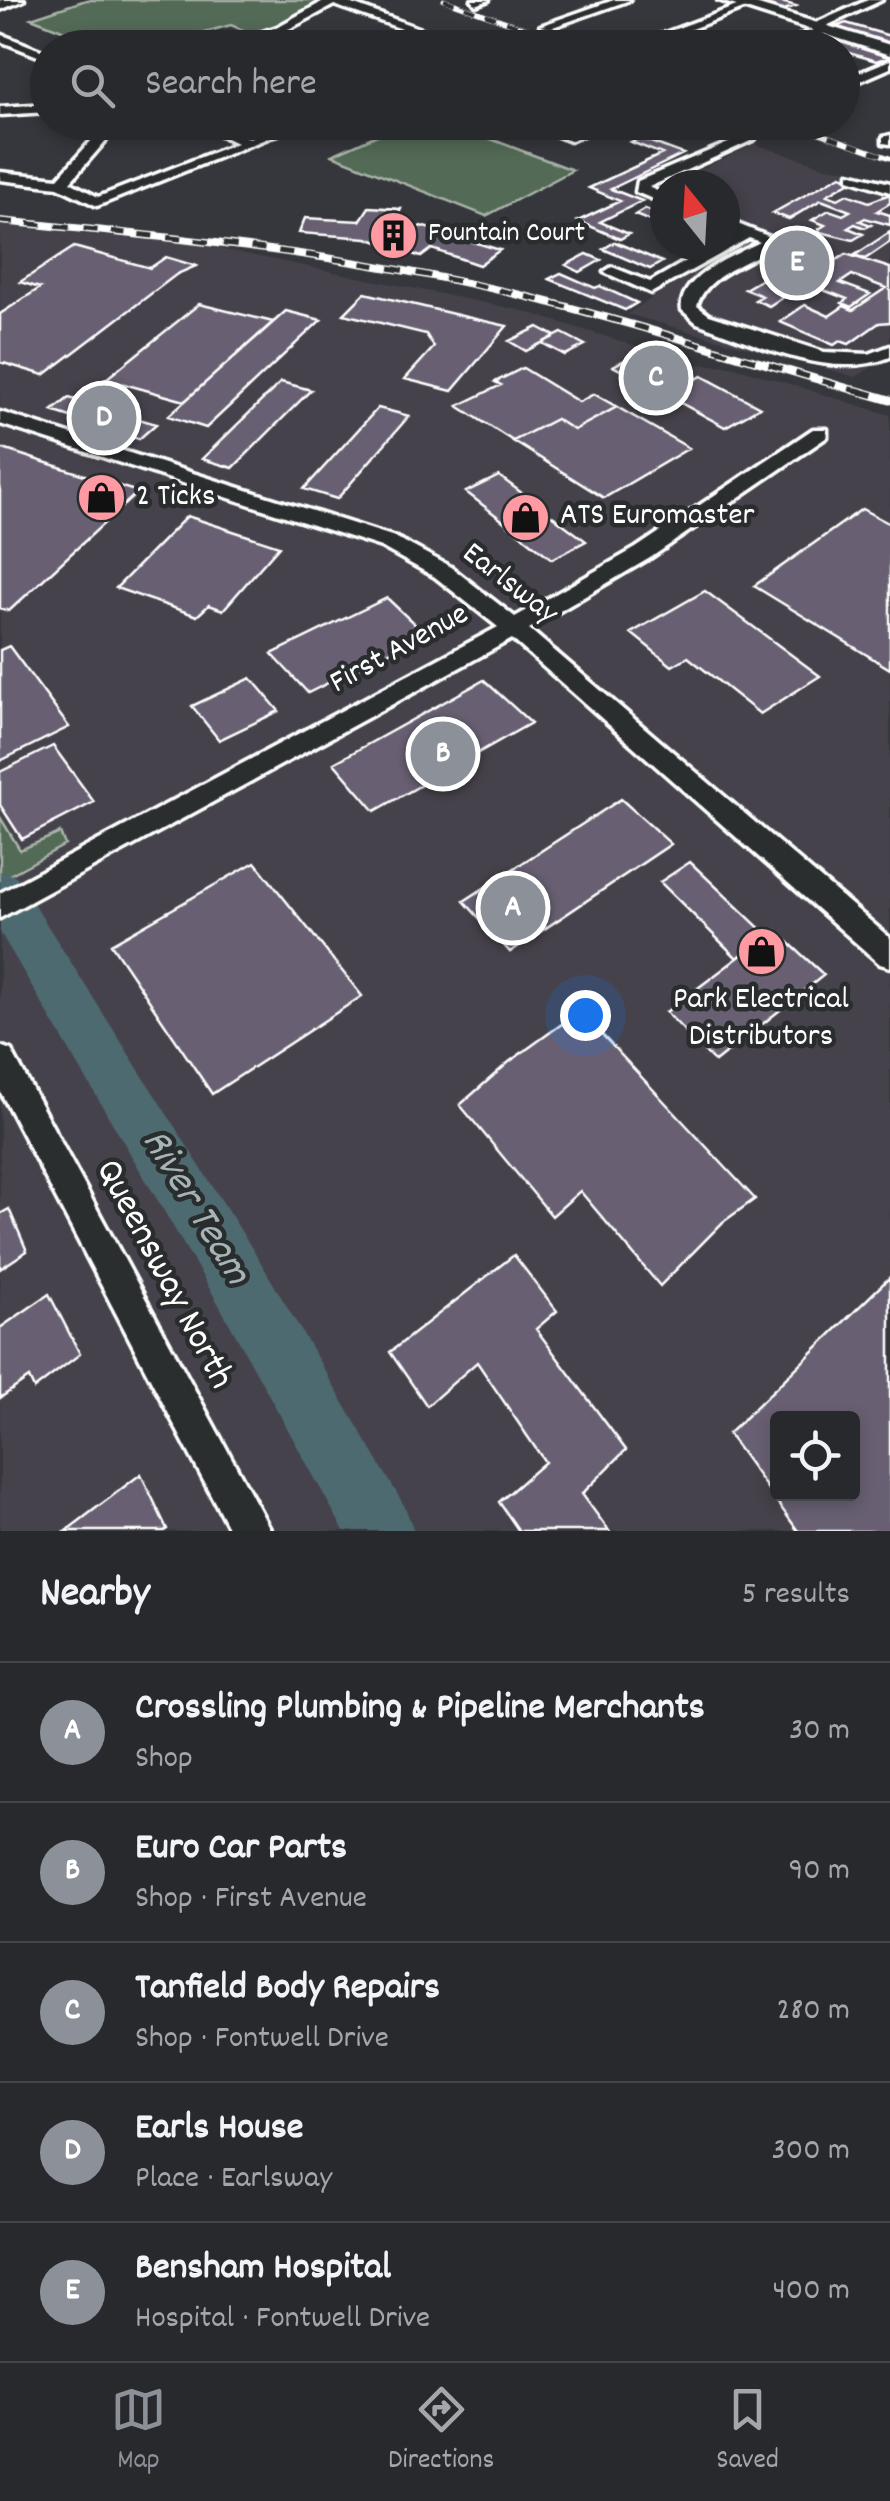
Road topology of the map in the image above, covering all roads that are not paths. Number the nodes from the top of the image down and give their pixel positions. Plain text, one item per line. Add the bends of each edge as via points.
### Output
1 (17, 0) edge
2 (624, 0) edge
3 (878, 0) edge
4 (332, 1) edge
5 (742, 3) edge
6 (0, 5) edge
7 (546, 26) dead end
8 (819, 28) junction
9 (279, 30) edge
10 (418, 30) edge
11 (675, 30) edge
12 (815, 30) edge
13 (825, 30) edge
14 (3, 41) edge
15 (860, 41) edge
16 (890, 50) edge
17 (30, 51) edge
18 (890, 64) edge
19 (860, 77) edge
20 (0, 99) edge
21 (7, 110) edge
22 (100, 140) edge
23 (243, 140) edge
24 (257, 140) edge
25 (748, 140) edge
26 (250, 143) junction
27 (676, 170) edge
28 (0, 176) edge
29 (854, 176) dead end
30 (62, 183) junction
31 (890, 188) edge
32 (740, 229) edge
33 (748, 232) junction
34 (612, 272) dead end
35 (890, 351) edge
36 (0, 418) edge
37 (820, 432) dead end
38 (514, 628) junction
39 (0, 906) edge
40 (890, 955) edge
41 (0, 1060) edge
42 (251, 1531) edge

1 - 6 street
2 - 7 street
3 - 8 street
4 - 9 street
4 - 10 street
5 - 8 street
5 - 11 street
8 - 12 street
8 - 13 street
14 - 17 street
15 - 16 street
18 - 19 street
20 - 21 street
22 - 30 street
23 - 26 street
24 - 26 street
25 - 27 street
26 - 30 street via 97,202
28 - 30 street
29 - 31 street
32 - 33 street
33 - 34 street via 652,288
33 - 35 street via 772,242 698,284 688,307 703,319 823,358 865,360
36 - 38 street, Earlsway via 388,542 444,572
37 - 38 street, First Avenue via 652,547
38 - 39 street, First Avenue
38 - 40 street, Earlsway
41 - 42 street, Queensway North

